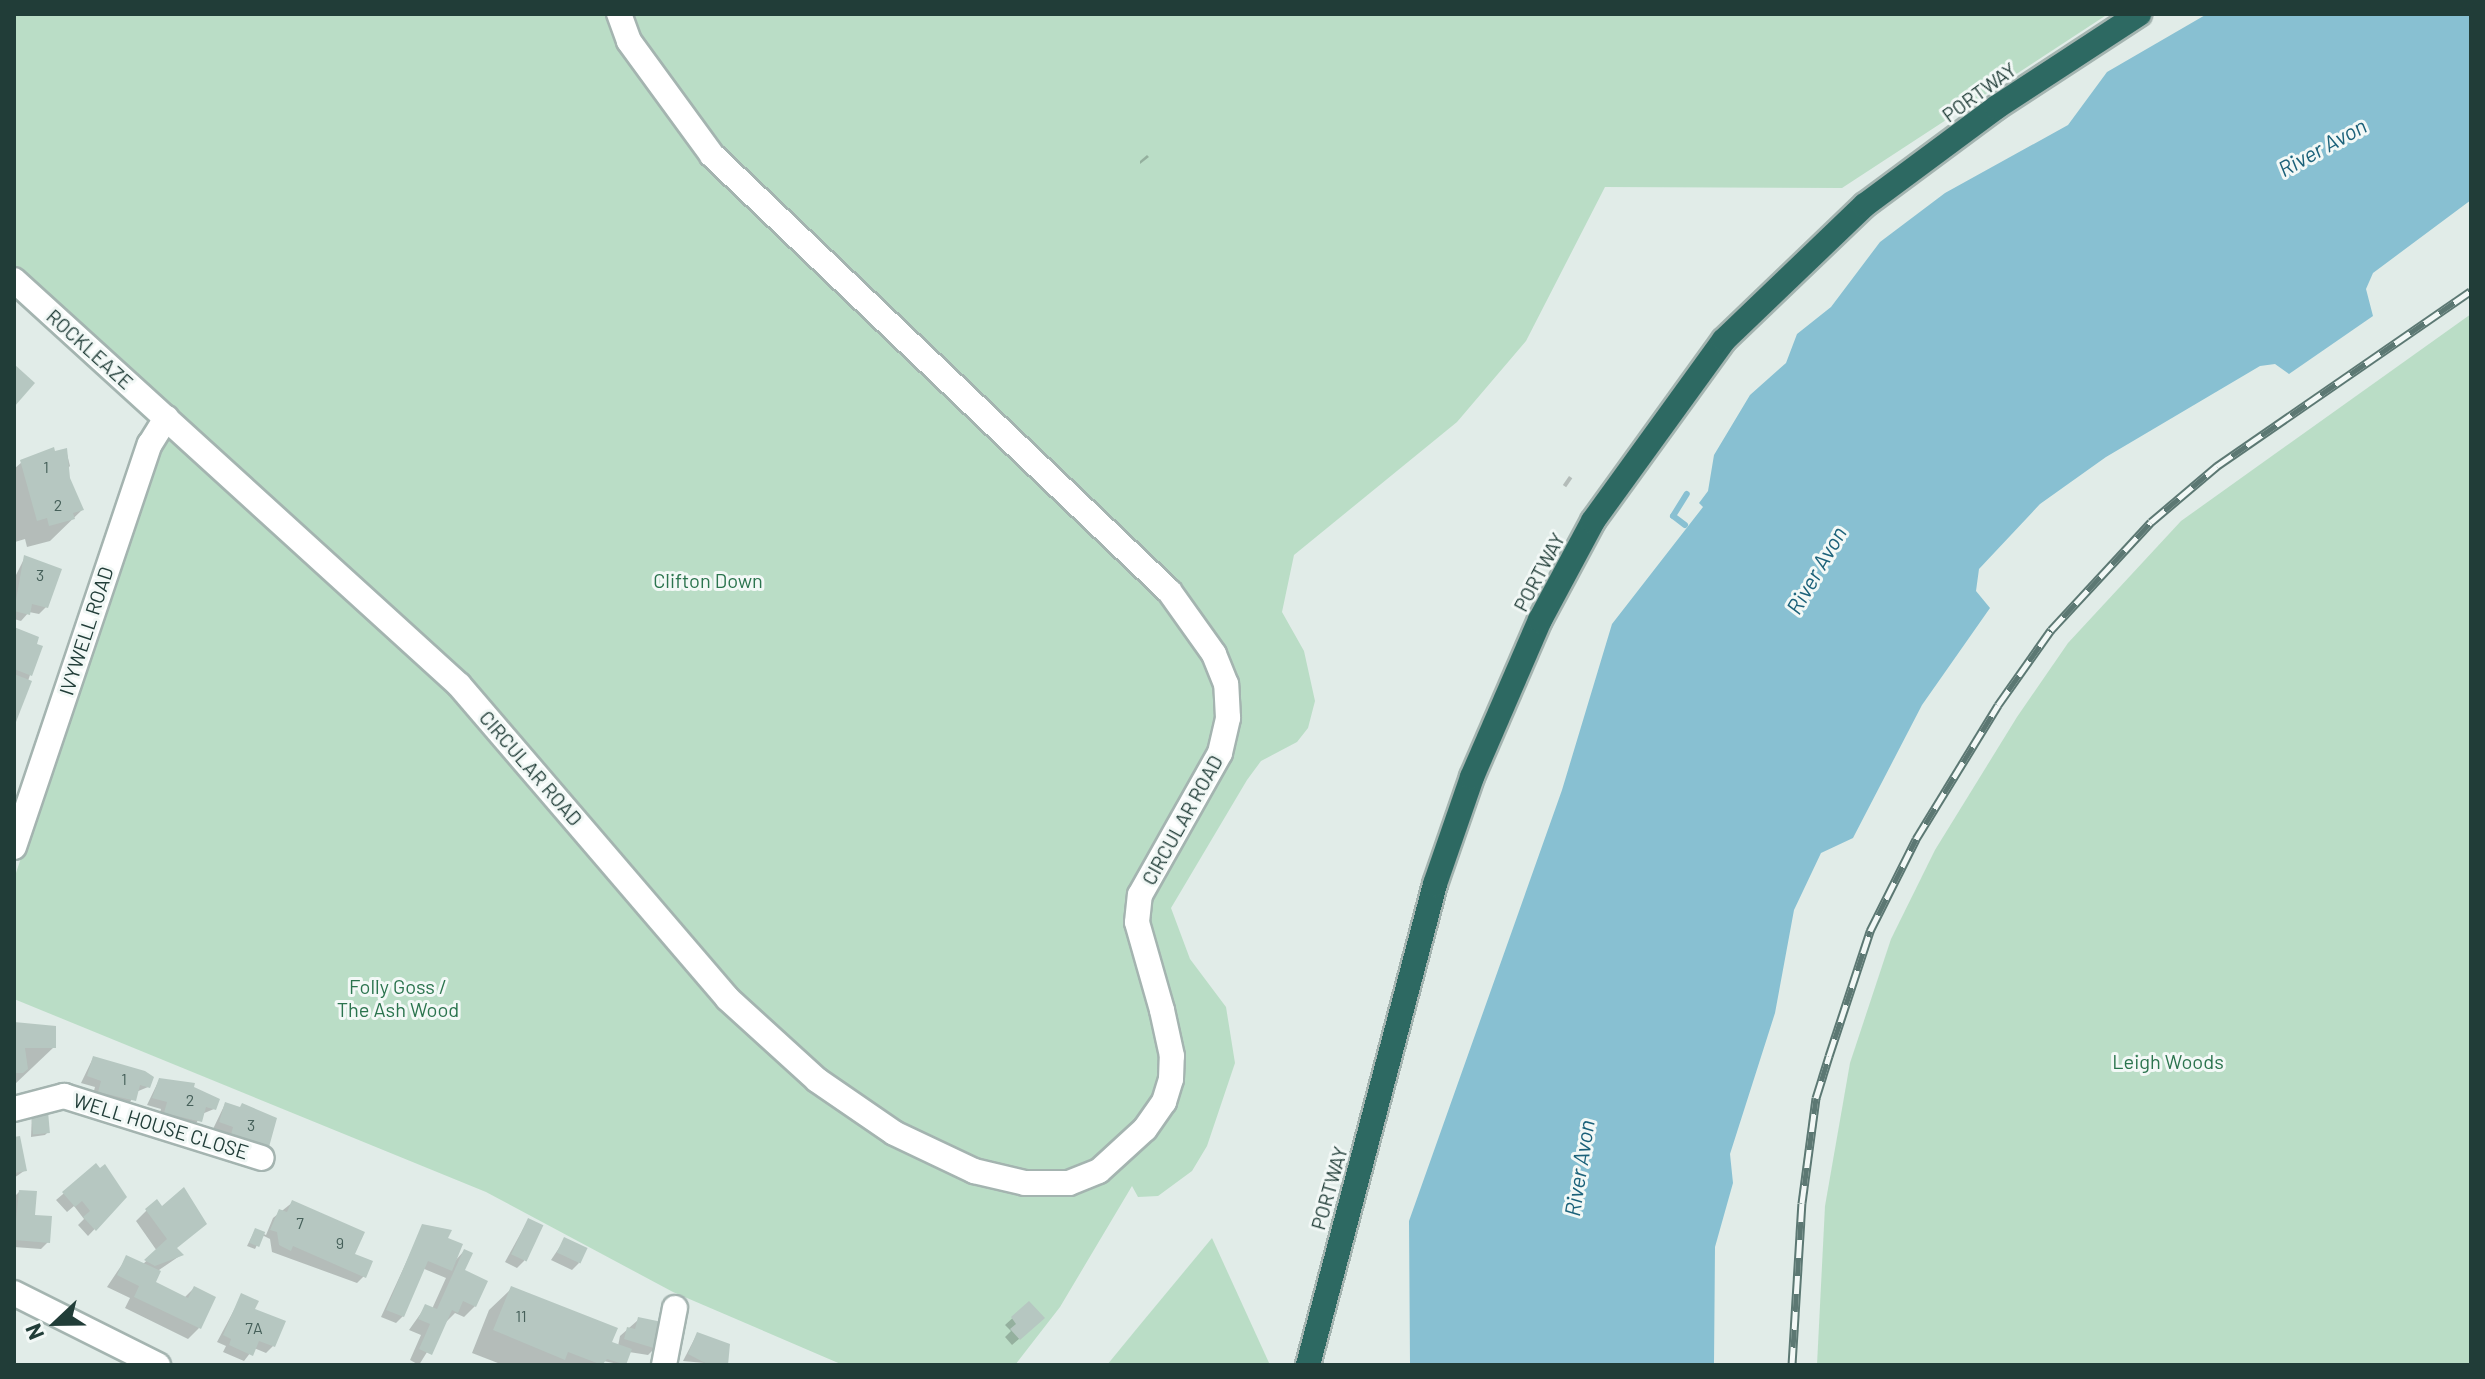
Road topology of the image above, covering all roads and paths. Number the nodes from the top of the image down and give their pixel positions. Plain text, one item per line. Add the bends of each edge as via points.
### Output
1 (619, 14) edge
2 (2139, 14) edge
3 (14, 280) edge
4 (166, 418) junction
5 (14, 847) edge
6 (14, 1109) edge
7 (262, 1158) dead end
8 (14, 1293) edge
9 (675, 1308) dead end
10 (158, 1365) edge
11 (664, 1365) edge
12 (1308, 1365) edge

1 - 4 street, CIRCULAR ROAD via 629,41 712,155 1169,591 1214,654 1226,684 1228,718 1220,753 1140,895 1137,922 1172,1056 1171,1079 1164,1102 1119,1156 1069,1183 1025,1183 974,1171 894,1133 817,1080 727,998 459,685
2 - 12 highway, PORTWAY via 1997,107 1865,205 1724,340 1593,521 1540,620 1472,777 1444,858
3 - 4 street, ROCKLEAZE
4 - 5 street, IVYWELL ROAD via 150,444
6 - 7 street, WELL HOUSE CLOSE via 64,1096
8 - 10 street
9 - 11 street

